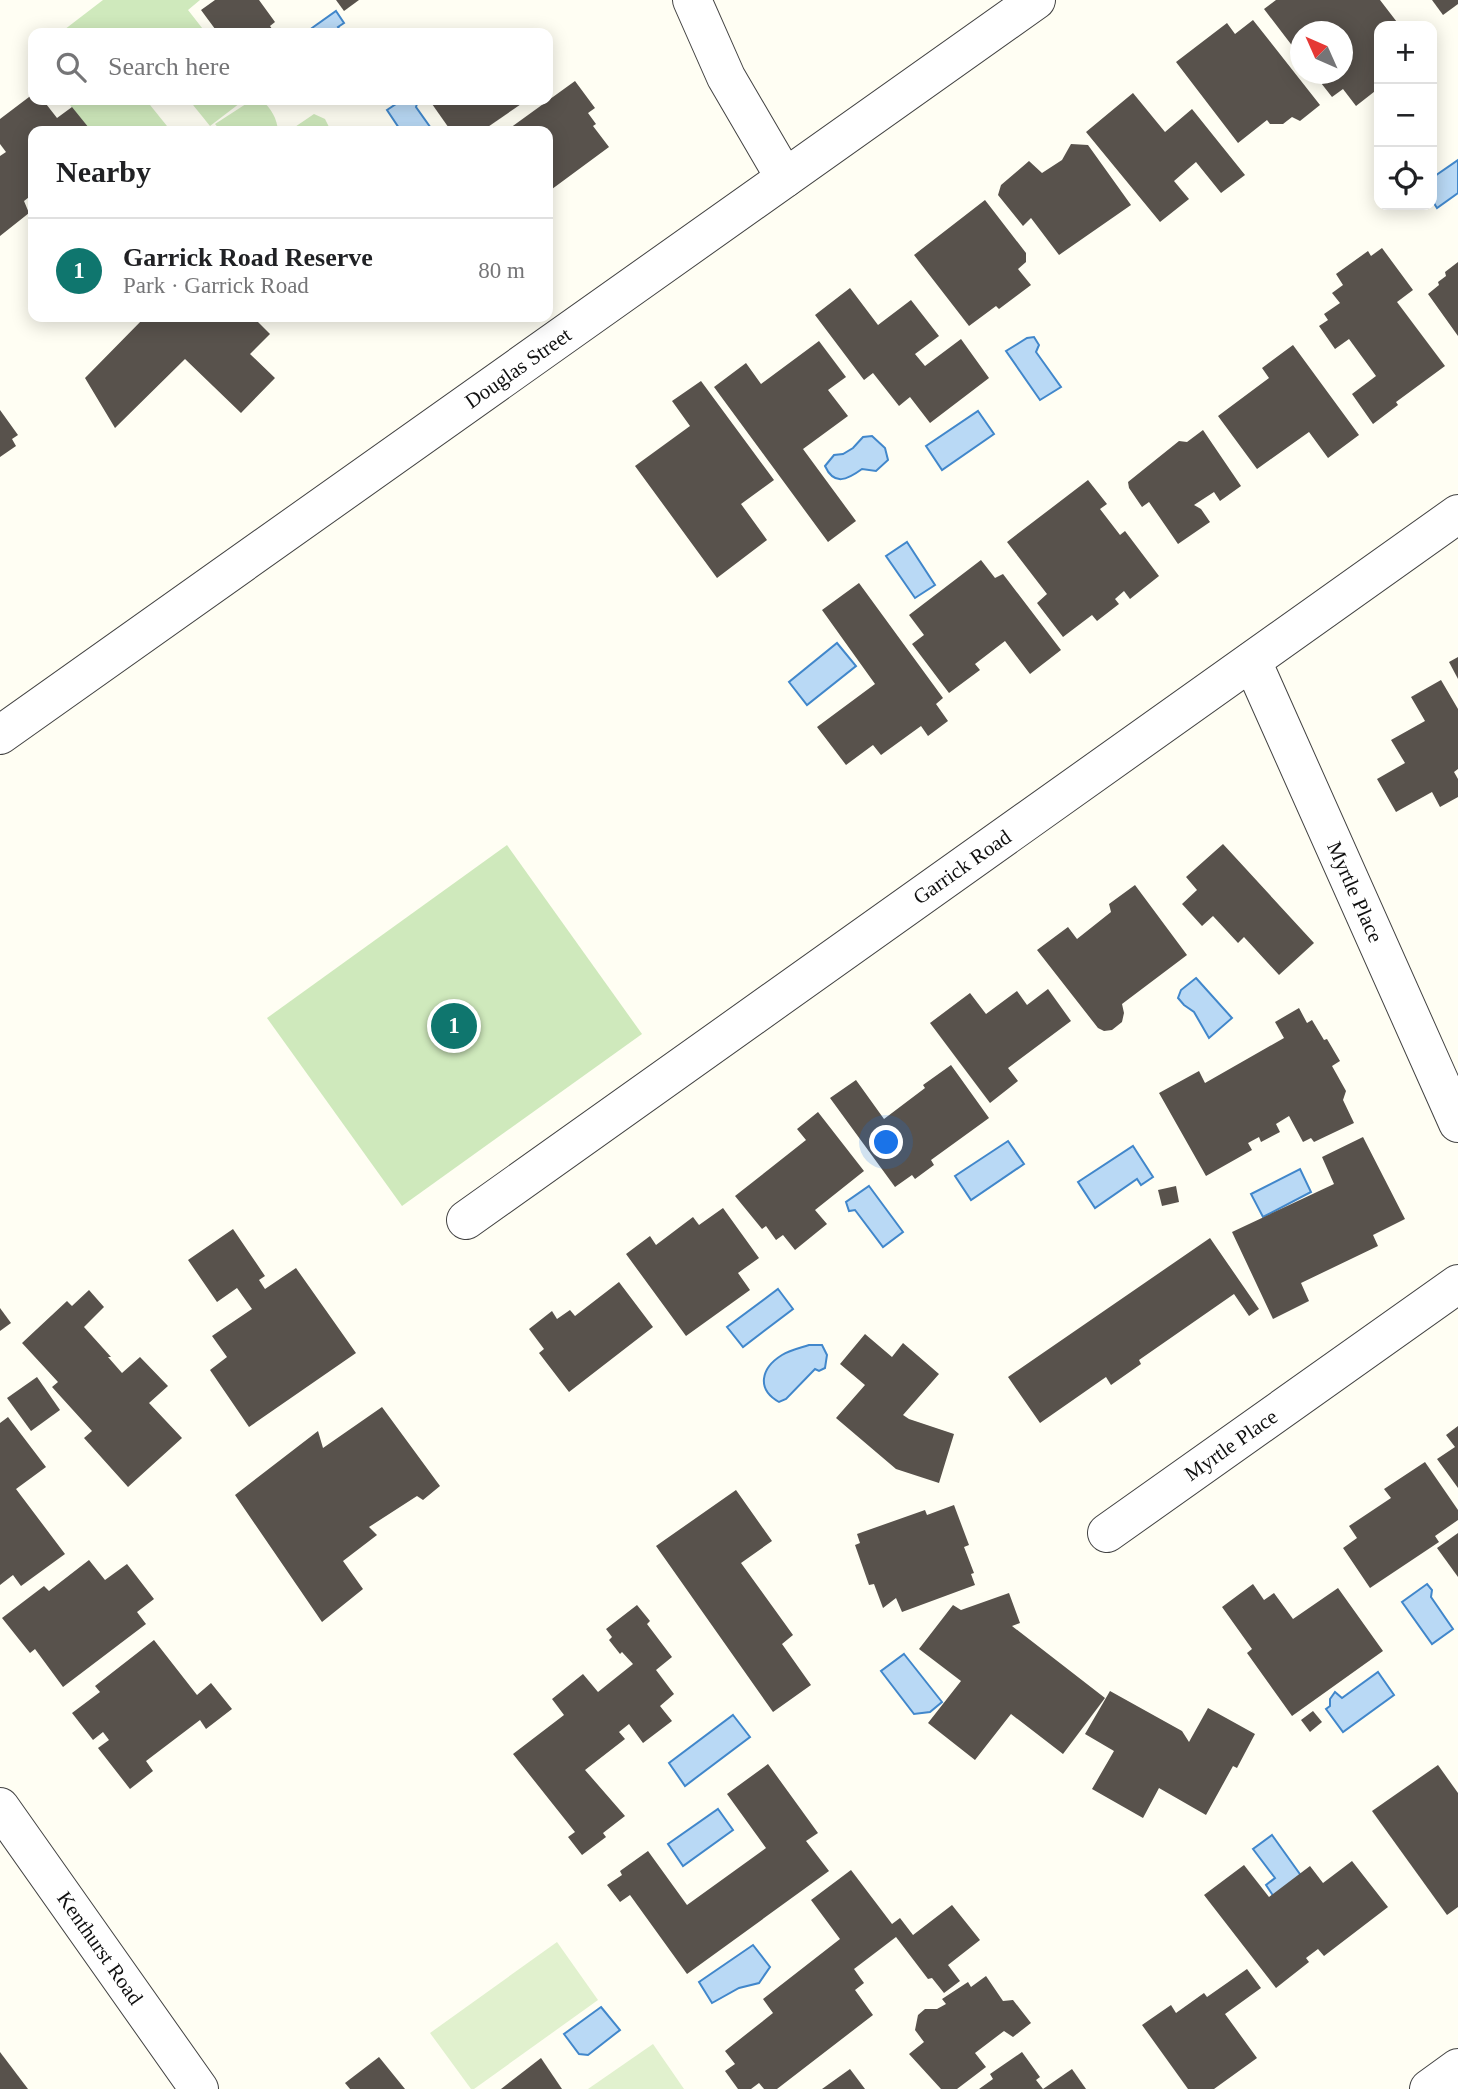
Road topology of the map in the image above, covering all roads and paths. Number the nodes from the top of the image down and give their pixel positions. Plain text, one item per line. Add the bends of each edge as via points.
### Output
1 (692, 0) edge
2 (1036, 0) edge
3 (785, 178) junction
4 (1458, 514) edge
5 (1252, 662) junction
6 (0, 735) edge
7 (1458, 1123) edge
8 (466, 1220) dead end
9 (1458, 1284) edge
10 (1107, 1533) dead end
11 (0, 1807) edge
12 (1458, 2068) edge
13 (199, 2089) edge
14 (1429, 2089) edge

1 - 3 street via 726,77
2 - 3 street, Douglas Street
3 - 6 street, Douglas Street
4 - 5 street, Garrick Road
5 - 7 street, Myrtle Place
5 - 8 street, Garrick Road
9 - 10 street, Myrtle Place
11 - 13 street, Kenthurst Road
12 - 14 street

